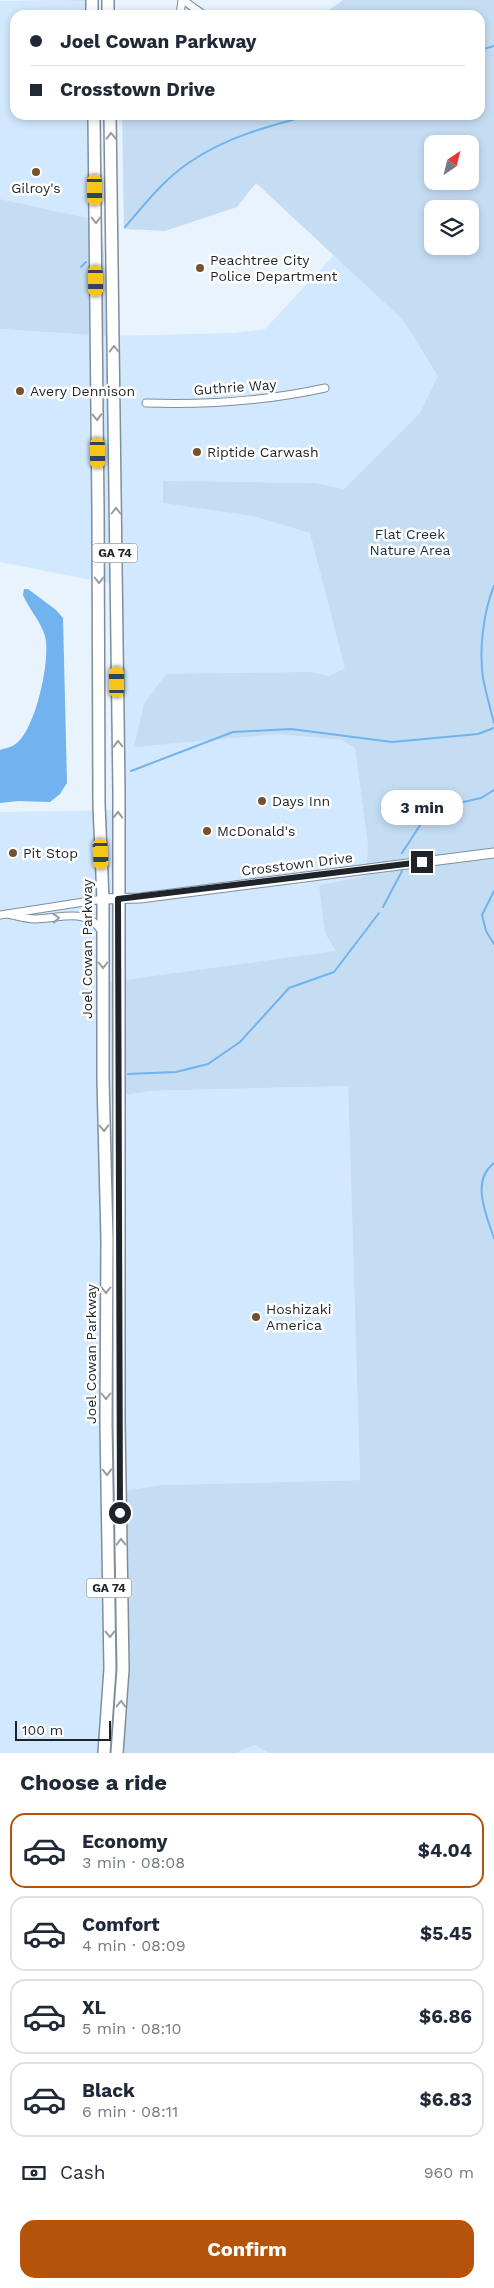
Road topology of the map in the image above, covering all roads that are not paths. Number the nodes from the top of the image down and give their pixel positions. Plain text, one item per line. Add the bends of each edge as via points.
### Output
1 (182, 0) edge
2 (197, 10) edge
3 (94, 120) edge
4 (110, 120) edge
5 (325, 388) dead end
6 (146, 403) dead end
7 (494, 853) edge
8 (103, 899) junction
9 (118, 899) junction
10 (8, 914) junction
11 (0, 915) edge
12 (103, 935) junction
13 (119, 1422) junction
14 (106, 1423) junction
15 (104, 1753) edge
16 (117, 1753) edge

1 - 2 street
3 -> 8 main road, Joel Cowan Parkway / GA 74 via 99,804
9 -> 4 main road, Joel Cowan Parkway / GA 74
5 - 6 street, Guthrie Way via 241,402
7 - 9 street, Crosstown Drive
8 - 9 street, Crosstown Drive
8 - 10 street
8 - 12 main road, Joel Cowan Parkway / GA 74
9 - 13 main road, Joel Cowan Parkway / GA 74
10 - 11 street
10 -> 12 street via 32,919 82,915 97,924
12 -> 14 main road, Joel Cowan Parkway / GA 74
13 - 14 street
16 -> 13 main road, Joel Cowan Parkway / GA 74 via 123,1669
14 -> 15 main road, Joel Cowan Parkway / GA 74 via 110,1669

